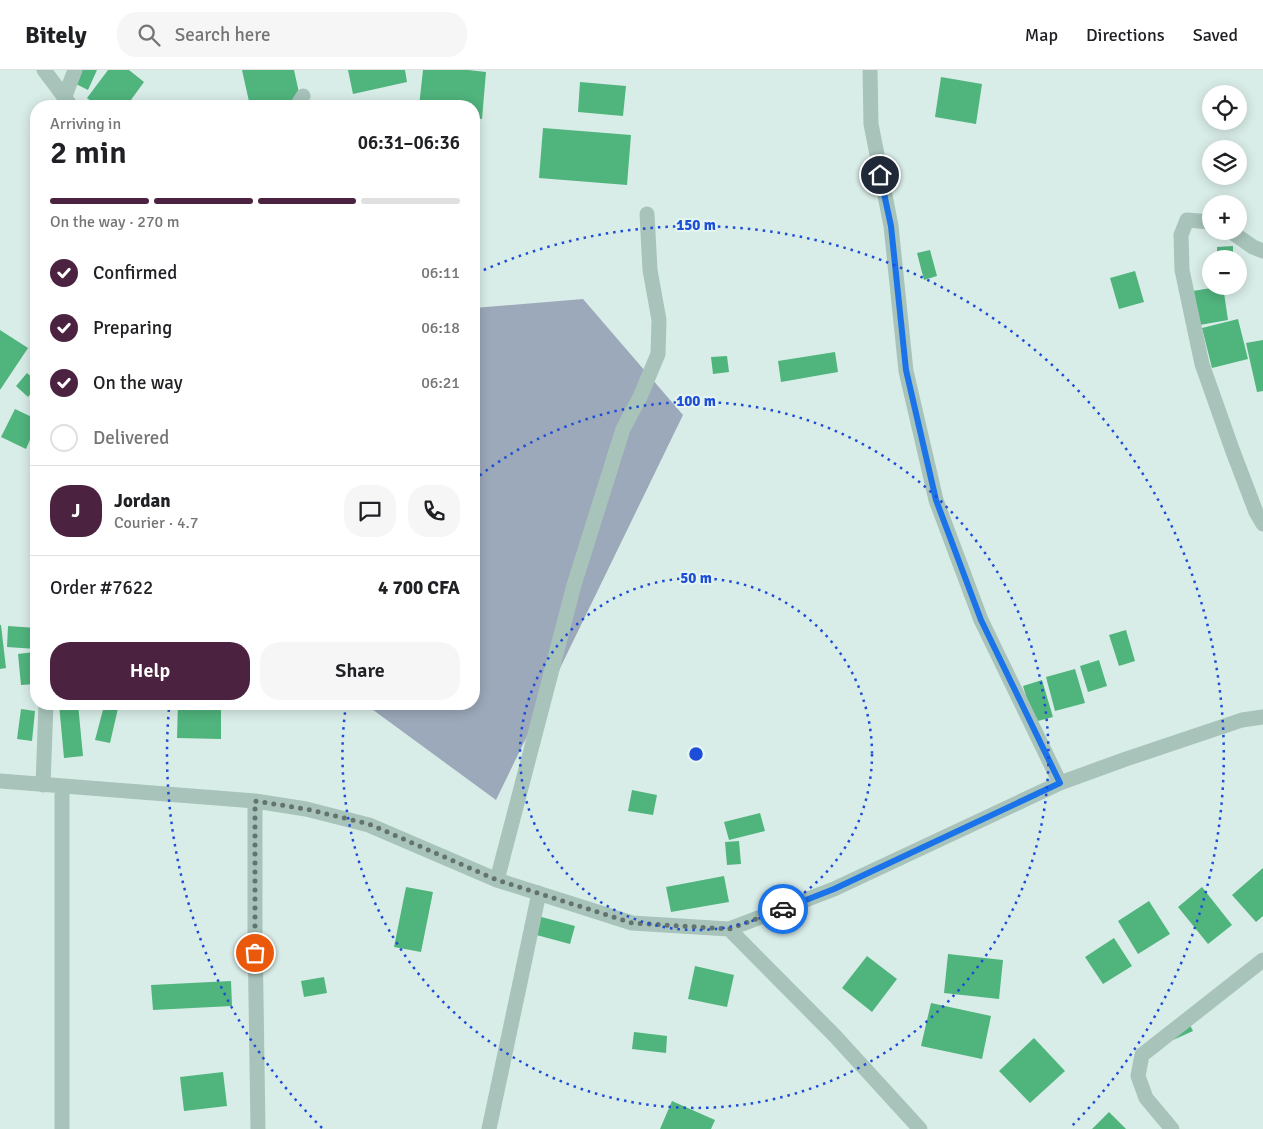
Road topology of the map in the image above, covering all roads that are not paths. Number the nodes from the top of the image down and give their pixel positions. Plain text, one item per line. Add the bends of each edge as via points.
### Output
1 (44, 70) edge
2 (75, 70) edge
3 (870, 70) edge
4 (67, 100) edge
5 (68, 100) edge
6 (647, 214) dead end
7 (1202, 221) edge
8 (1243, 240) edge
9 (1263, 251) edge
10 (1263, 524) edge
11 (46, 710) edge
12 (1263, 717) edge
13 (0, 781) edge
14 (1060, 783) junction
15 (43, 785) junction
16 (62, 787) junction
17 (255, 801) junction
18 (497, 880) junction
19 (539, 893) junction
20 (729, 929) junction
21 (1263, 960) edge
22 (62, 1129) edge
23 (258, 1129) edge
24 (489, 1129) edge
25 (920, 1129) edge
26 (1172, 1129) edge

1 - 4 street
2 - 5 street
3 - 14 street via 871,124 891,226 906,370 936,500 981,620
6 - 18 street via 650,270 658,320 658,354 623,429 574,585
7 - 10 street via 1187,220 1181,235 1182,270 1202,364
8 - 9 street
11 - 15 street
12 - 14 street via 1242,720
13 - 15 street
14 - 20 street via 834,889
15 - 16 street
16 - 17 street
16 - 22 street
17 - 18 street via 369,824
17 - 23 street
18 - 19 street
19 - 20 street via 632,923
19 - 24 street
20 - 25 street via 835,1036
21 - 26 street via 1142,1055 1138,1076 1146,1098

